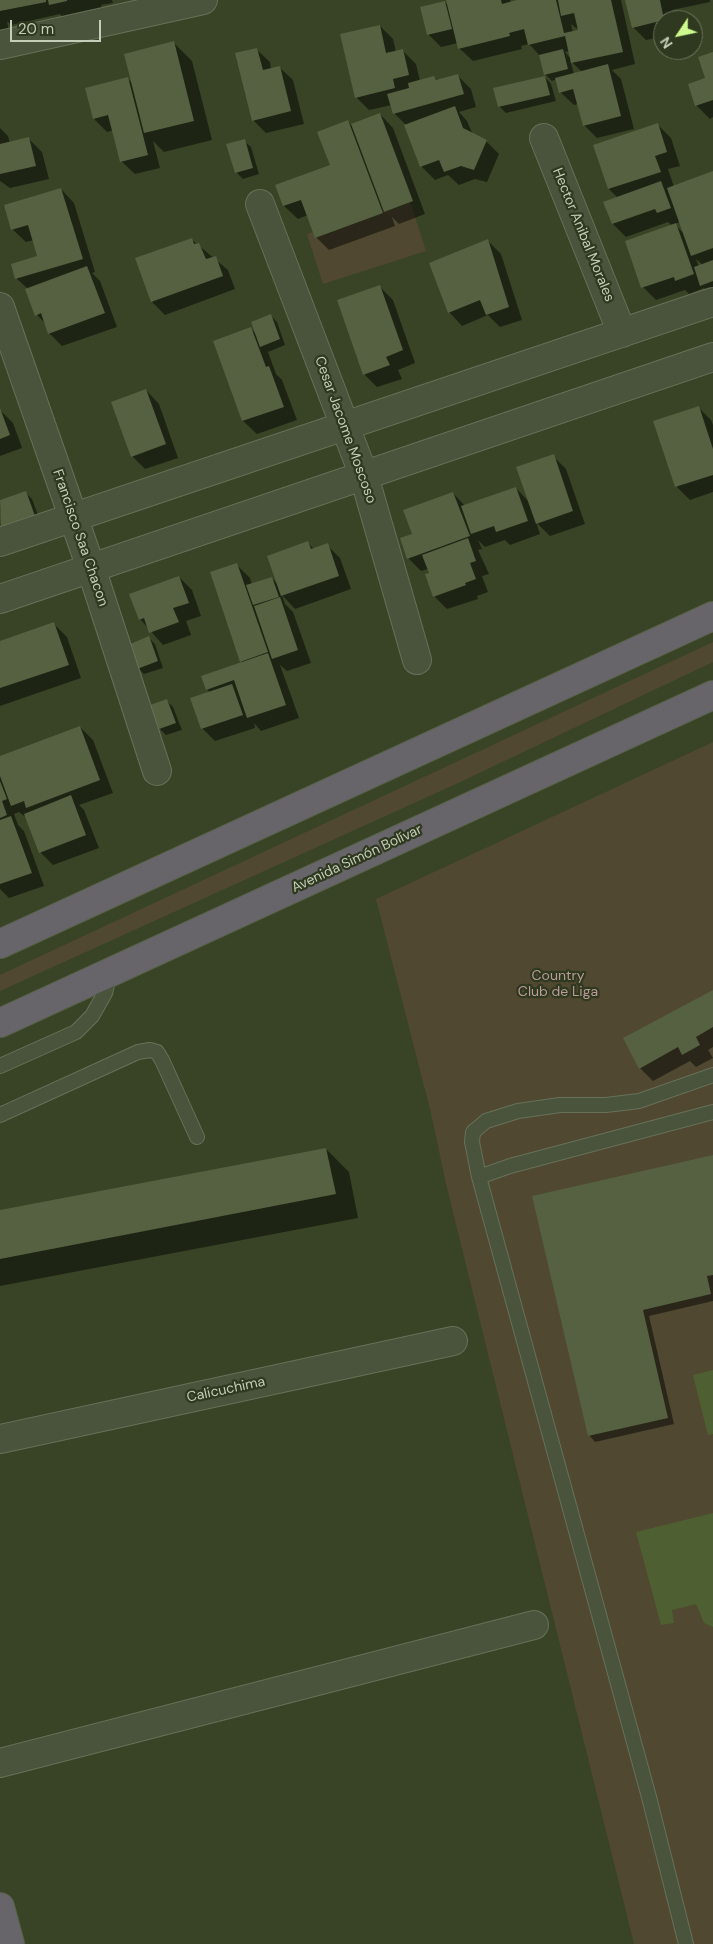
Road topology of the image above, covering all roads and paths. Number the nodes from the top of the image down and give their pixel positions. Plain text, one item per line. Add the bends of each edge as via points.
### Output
1 (203, 0) edge
2 (0, 45) edge
3 (544, 138) dead end
4 (260, 204) dead end
5 (713, 302) edge
6 (0, 307) edge
7 (622, 333) junction
8 (713, 357) edge
9 (345, 425) junction
10 (364, 476) junction
11 (74, 518) junction
12 (0, 542) edge
13 (91, 568) junction
14 (0, 599) edge
15 (713, 616) edge
16 (416, 660) dead end
17 (713, 695) edge
18 (157, 771) dead end
19 (0, 944) edge
20 (110, 973) junction
21 (0, 1023) edge
22 (0, 1066) edge
23 (713, 1075) edge
24 (713, 1112) edge
25 (0, 1115) edge
26 (197, 1137) dead end
27 (479, 1177) junction
28 (453, 1341) dead end
29 (0, 1438) edge
30 (534, 1625) dead end
31 (0, 1763) edge
32 (0, 1907) edge
33 (10, 1944) edge
34 (686, 1944) edge

1 - 2 street
3 - 7 street, Hector Anibal Morales
4 - 9 street, Cesar Jacome Moscoso
5 - 7 street
6 - 11 street, Francisco Saa Chacon
7 - 9 street
8 - 10 street
9 - 10 street, Cesar Jacome Moscoso
9 - 11 street
10 - 13 street
10 - 16 street, Cesar Jacome Moscoso
11 - 12 street
11 - 13 street, Francisco Saa Chacon
13 - 14 street
13 - 18 street, Francisco Saa Chacon
15 - 19 highway
17 - 20 highway, Avenida Simón Bolívar
20 - 21 highway, Avenida Simón Bolívar
20 - 22 lane via 104,994 92,1016 76,1032
23 - 27 lane via 639,1102 560,1106 518,1111 486,1120 473,1132
24 - 27 lane
25 - 26 lane via 138,1052 150,1050 157,1052 162,1060
27 - 34 lane via 649,1797
28 - 29 street, Calicuchima
30 - 31 street
32 - 33 highway

